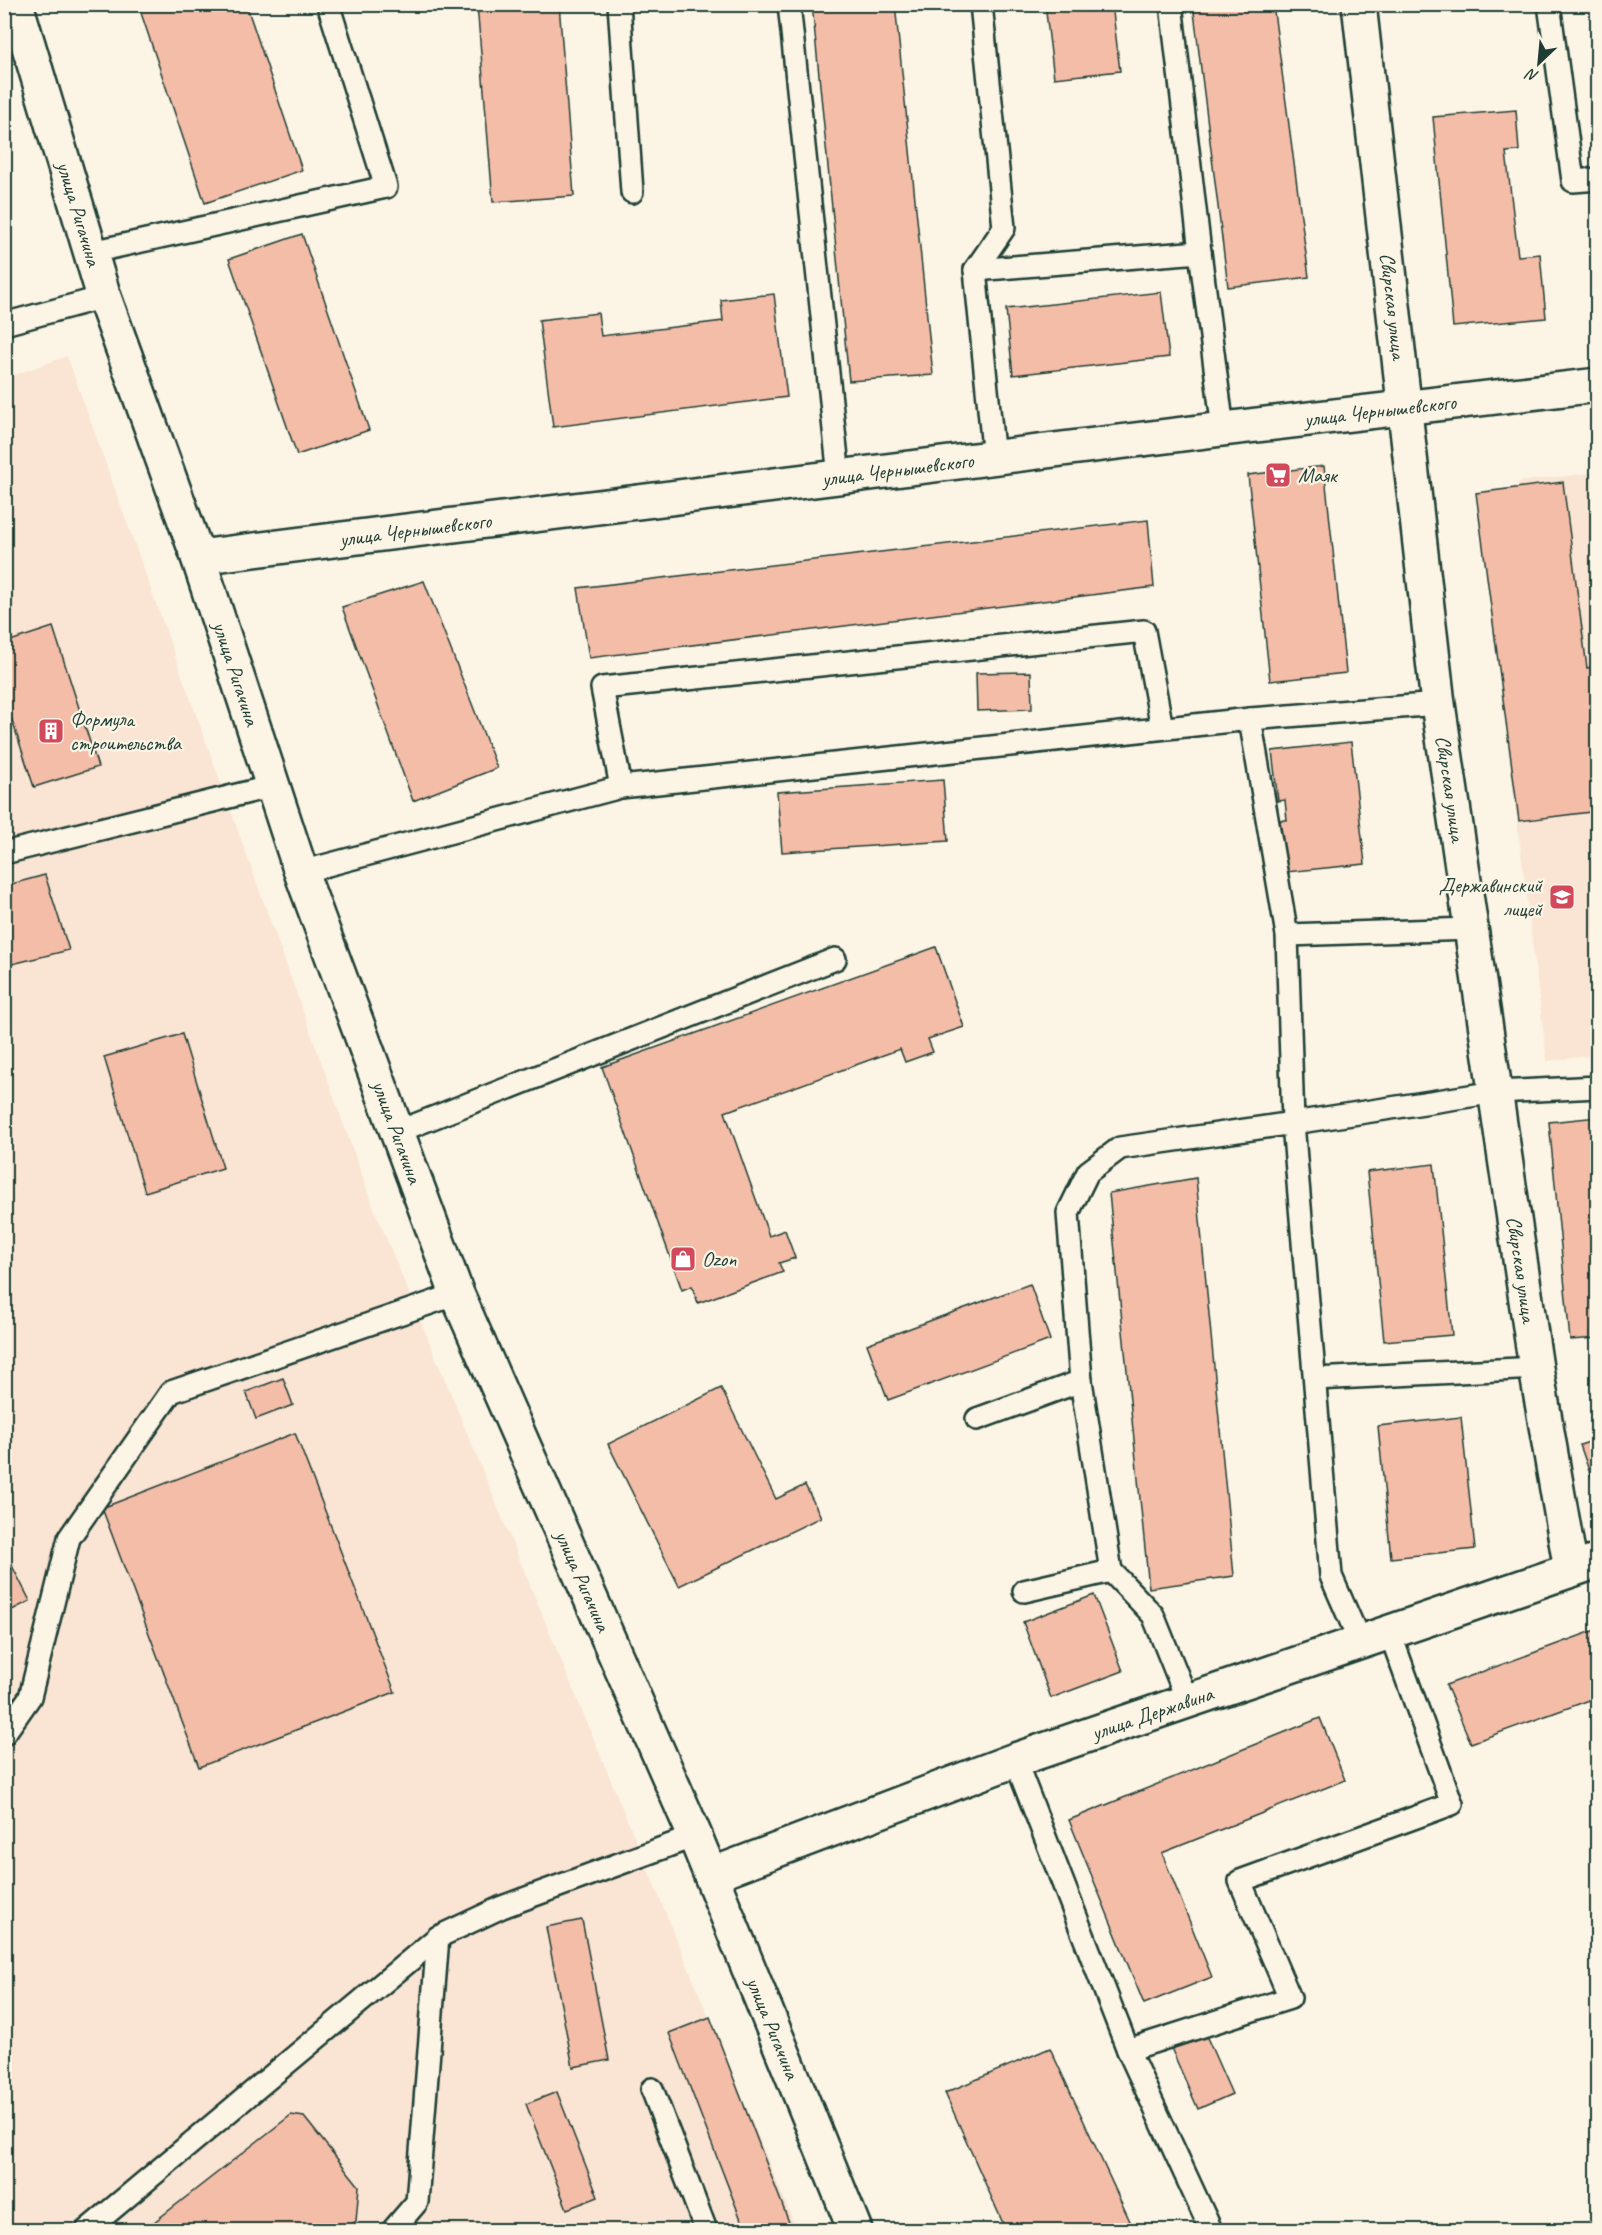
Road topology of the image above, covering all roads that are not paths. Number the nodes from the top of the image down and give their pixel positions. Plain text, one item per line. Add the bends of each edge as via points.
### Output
1 (16, 4) edge
2 (328, 4) edge
3 (619, 4) edge
4 (789, 4) edge
5 (981, 4) edge
6 (1171, 4) edge
7 (1359, 4) edge
8 (1549, 4) edge
9 (1598, 179) edge
10 (632, 192) dead end
11 (92, 252) junction
12 (1200, 252) junction
13 (975, 270) junction
14 (104, 297) junction
15 (4, 324) edge
16 (1598, 385) edge
17 (1403, 408) junction
18 (1223, 429) junction
19 (994, 459) junction
20 (839, 477) junction
21 (198, 557) junction
22 (1438, 704) junction
23 (1250, 719) junction
24 (1162, 728) junction
25 (273, 786) junction
26 (621, 787) junction
27 (4, 853) edge
28 (301, 872) junction
29 (1471, 929) junction
30 (1287, 935) junction
31 (835, 959) dead end
32 (1598, 1087) edge
33 (1496, 1092) junction
34 (1293, 1123) junction
35 (397, 1131) junction
36 (457, 1294) junction
37 (1536, 1368) junction
38 (1315, 1379) junction
39 (1081, 1381) junction
40 (977, 1419) dead end
41 (1584, 1566) edge
42 (1110, 1571) junction
43 (1024, 1591) dead end
44 (1375, 1638) junction
45 (1188, 1702) junction
46 (4, 1734) edge
47 (1015, 1760) junction
48 (695, 1836) junction
49 (711, 1875) junction
50 (438, 1937) junction
51 (1128, 2050) junction
52 (652, 2089) dead end
53 (87, 2230) edge
54 (393, 2230) edge
55 (706, 2230) edge
56 (855, 2230) edge
57 (1211, 2230) edge

1 - 11 street, улица Ригачина
2 - 11 lane via 386,187
3 - 10 lane
4 - 20 lane
5 - 13 lane via 1004,228
6 - 12 lane
7 - 17 street, Свирская улица
8 - 9 lane via 1573,181
11 - 14 street, улица Ригачина
12 - 13 lane
12 - 18 lane
13 - 19 lane
14 - 15 lane
14 - 21 street, улица Ригачина
16 - 17 street, улица Чернышевского
17 - 18 street, улица Чернышевского
17 - 22 street, Свирская улица
18 - 19 street, улица Чернышевского
19 - 20 street, улица Чернышевского
20 - 21 street, улица Чернышевского
21 - 25 street, улица Ригачина
22 - 23 lane
22 - 29 street, Свирская улица
23 - 24 lane
23 - 30 lane
24 - 26 lane
24 - 26 lane via 1144,631 602,688
25 - 27 lane
25 - 28 street, улица Ригачина
26 - 28 lane
28 - 35 street, улица Ригачина
29 - 30 lane
29 - 33 street, Свирская улица
30 - 34 lane
31 - 35 lane
32 - 33 lane
33 - 34 lane
33 - 37 street, Свирская улица
34 - 38 lane
34 - 39 lane via 1120,1148 1088,1172 1068,1213
35 - 36 street, улица Ригачина
36 - 46 lane via 171,1392 69,1538 30,1697
36 - 48 street, улица Ригачина
37 - 38 lane
37 - 41 street, Свирская улица
38 - 44 lane via 1331,1576
39 - 40 lane
39 - 42 lane
41 - 44 street, улица Державина
42 - 43 lane
42 - 45 lane via 1153,1615
44 - 45 street, улица Державина
44 - 51 lane via 1452,1804 1240,1881 1290,1998
45 - 47 street, улица Державина
47 - 49 street, улица Державина
47 - 51 lane
48 - 49 street, улица Ригачина
48 - 50 lane via 502,1907
49 - 56 street, улица Ригачина
50 - 53 lane
50 - 54 lane via 417,2202
51 - 57 lane
52 - 55 lane

